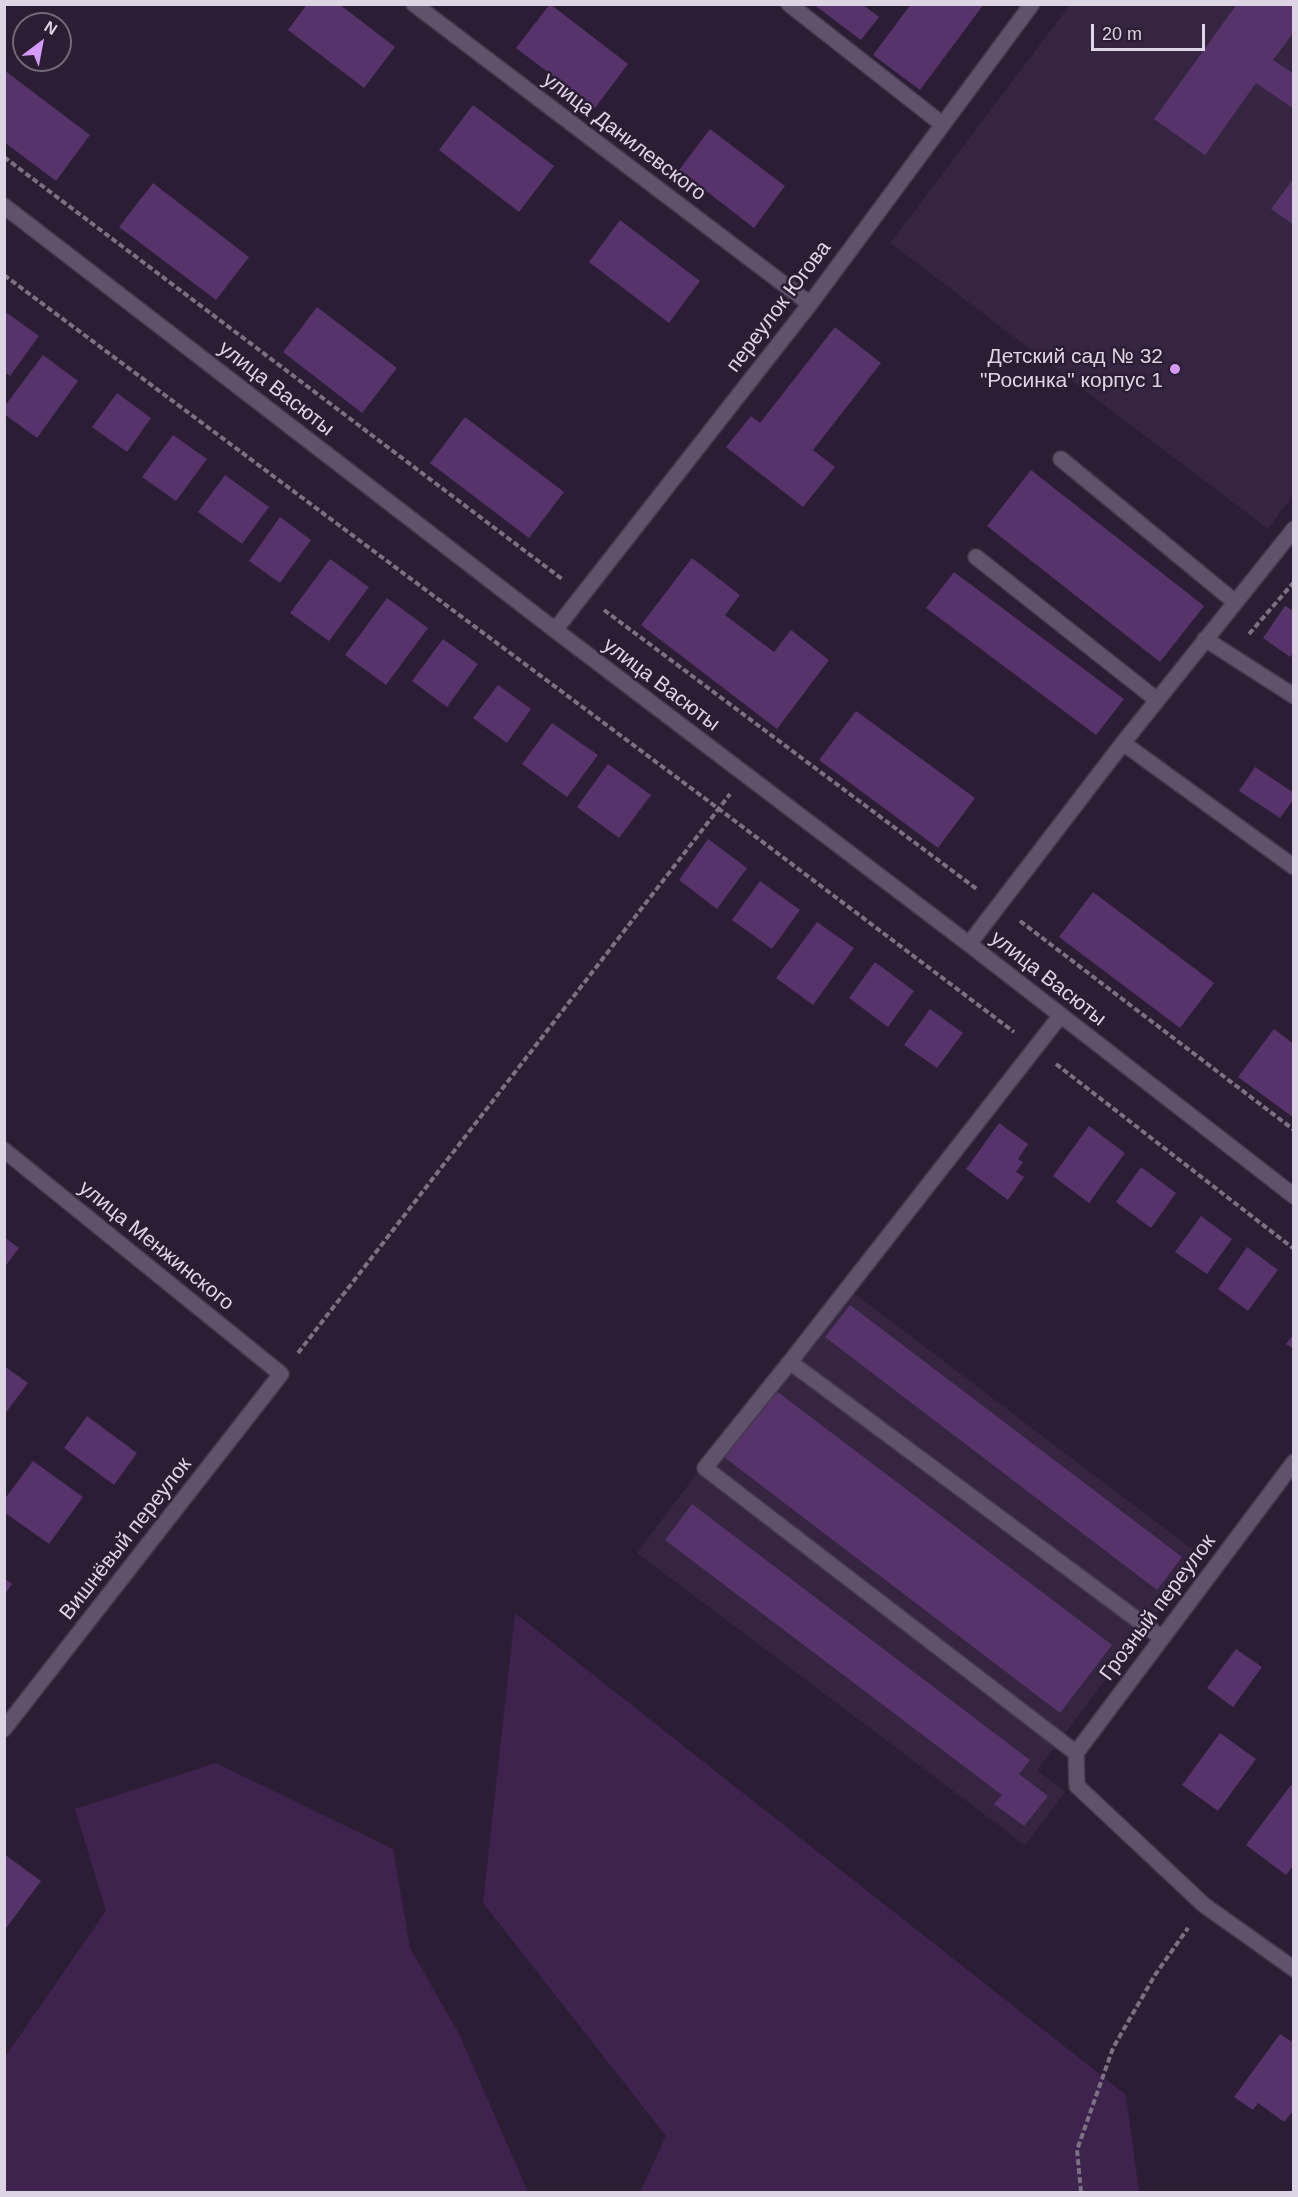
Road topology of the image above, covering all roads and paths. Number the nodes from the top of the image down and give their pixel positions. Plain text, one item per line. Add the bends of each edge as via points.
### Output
1 (414, 4) edge
2 (789, 4) edge
3 (1032, 4) edge
4 (942, 124) junction
5 (4, 157) edge
6 (4, 206) edge
7 (4, 275) edge
8 (810, 304) junction
9 (1061, 459) dead end
10 (1293, 529) edge
11 (976, 557) dead end
12 (1293, 582) edge
13 (583, 594) junction
14 (1235, 602) junction
15 (555, 630) junction
16 (1205, 639) junction
17 (1231, 656) junction
18 (1293, 696) edge
19 (1157, 700) junction
20 (1123, 743) junction
21 (745, 775) junction
22 (719, 809) junction
23 (1293, 867) edge
24 (999, 906) junction
25 (969, 944) junction
26 (1061, 1015) junction
27 (1036, 1048) junction
28 (1293, 1130) edge
29 (4, 1150) edge
30 (1293, 1196) edge
31 (1293, 1249) edge
32 (790, 1362) junction
33 (281, 1374) junction
34 (1293, 1462) edge
35 (1162, 1638) junction
36 (4, 1729) edge
37 (1077, 1753) junction
38 (1204, 1905) junction
39 (1293, 1968) edge
40 (1081, 2193) edge

1 - 8 street, улица Данилевского
2 - 4 street
3 - 4 street, переулок Югова
4 - 8 street, переулок Югова
5 - 13 path
6 - 15 street, улица Васюты
7 - 22 path
8 - 13 street, переулок Югова
9 - 14 street
10 - 14 street
11 - 19 street
12 - 17 path
13 - 15 street, переулок Югова
13 - 24 path
14 - 16 street
15 - 21 street, улица Васюты
16 - 17 street
16 - 19 street
17 - 18 street
19 - 20 street
20 - 23 street
20 - 24 street
21 - 22 path
21 - 25 street, улица Васюты
22 - 27 path
22 - 33 path
24 - 25 street
24 - 28 path
25 - 26 street, улица Васюты
26 - 27 street
26 - 30 street, улица Васюты
27 - 31 path
27 - 32 street
29 - 33 street, улица Менжинского
32 - 35 street
32 - 37 street via 705,1468
33 - 36 street, Вишнёвый переулок
34 - 35 street, Грозный переулок
35 - 37 street, Грозный переулок
37 - 38 street via 1077,1786
38 - 39 street
38 - 40 path via 1155,1976 1113,2048 1077,2150

